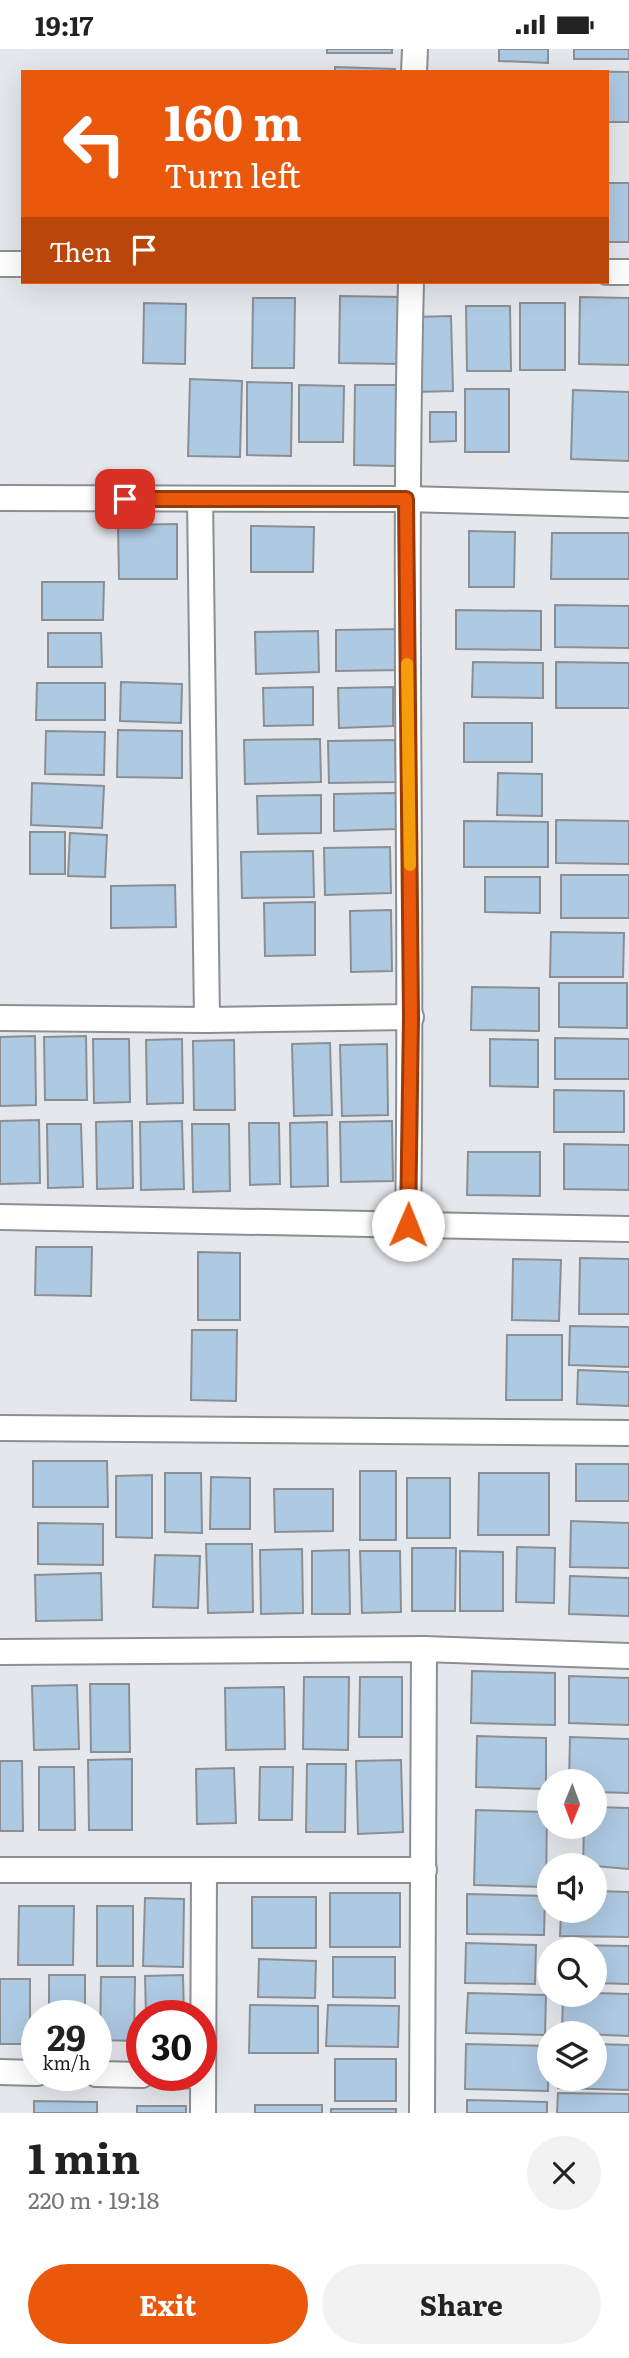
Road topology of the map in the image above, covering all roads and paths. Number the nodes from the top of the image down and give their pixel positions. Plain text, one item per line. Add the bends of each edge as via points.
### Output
1 (415, 49) edge
2 (414, 70) edge
3 (0, 264) edge
4 (21, 264) edge
5 (609, 272) edge
6 (629, 272) edge
7 (411, 284) edge
8 (0, 498) edge
9 (200, 499) junction
10 (406, 499) junction
11 (629, 505) edge
12 (411, 1017) junction
13 (0, 1018) edge
14 (207, 1020) junction
15 (0, 1217) edge
16 (408, 1225) junction
17 (629, 1229) edge
18 (0, 1428) edge
19 (629, 1433) edge
20 (424, 1649) junction
21 (0, 1652) edge
22 (629, 1656) edge
23 (0, 1870) edge
24 (424, 1870) junction
25 (204, 1871) junction
26 (203, 2000) edge
27 (0, 2072) edge
28 (21, 2073) edge
29 (203, 2091) edge
30 (203, 2113) edge
31 (422, 2113) edge

1 - 2 street
3 - 4 street
5 - 6 street
7 - 10 street
8 - 9 street
9 - 10 street
9 - 14 street
10 - 11 street
10 - 12 street
12 - 14 street
12 - 16 street
13 - 14 street
15 - 16 street
16 - 17 street
18 - 19 street
20 - 21 street
20 - 22 street
20 - 24 street
23 - 25 street
24 - 25 street
24 - 31 street
25 - 26 street
27 - 28 street
29 - 30 street

